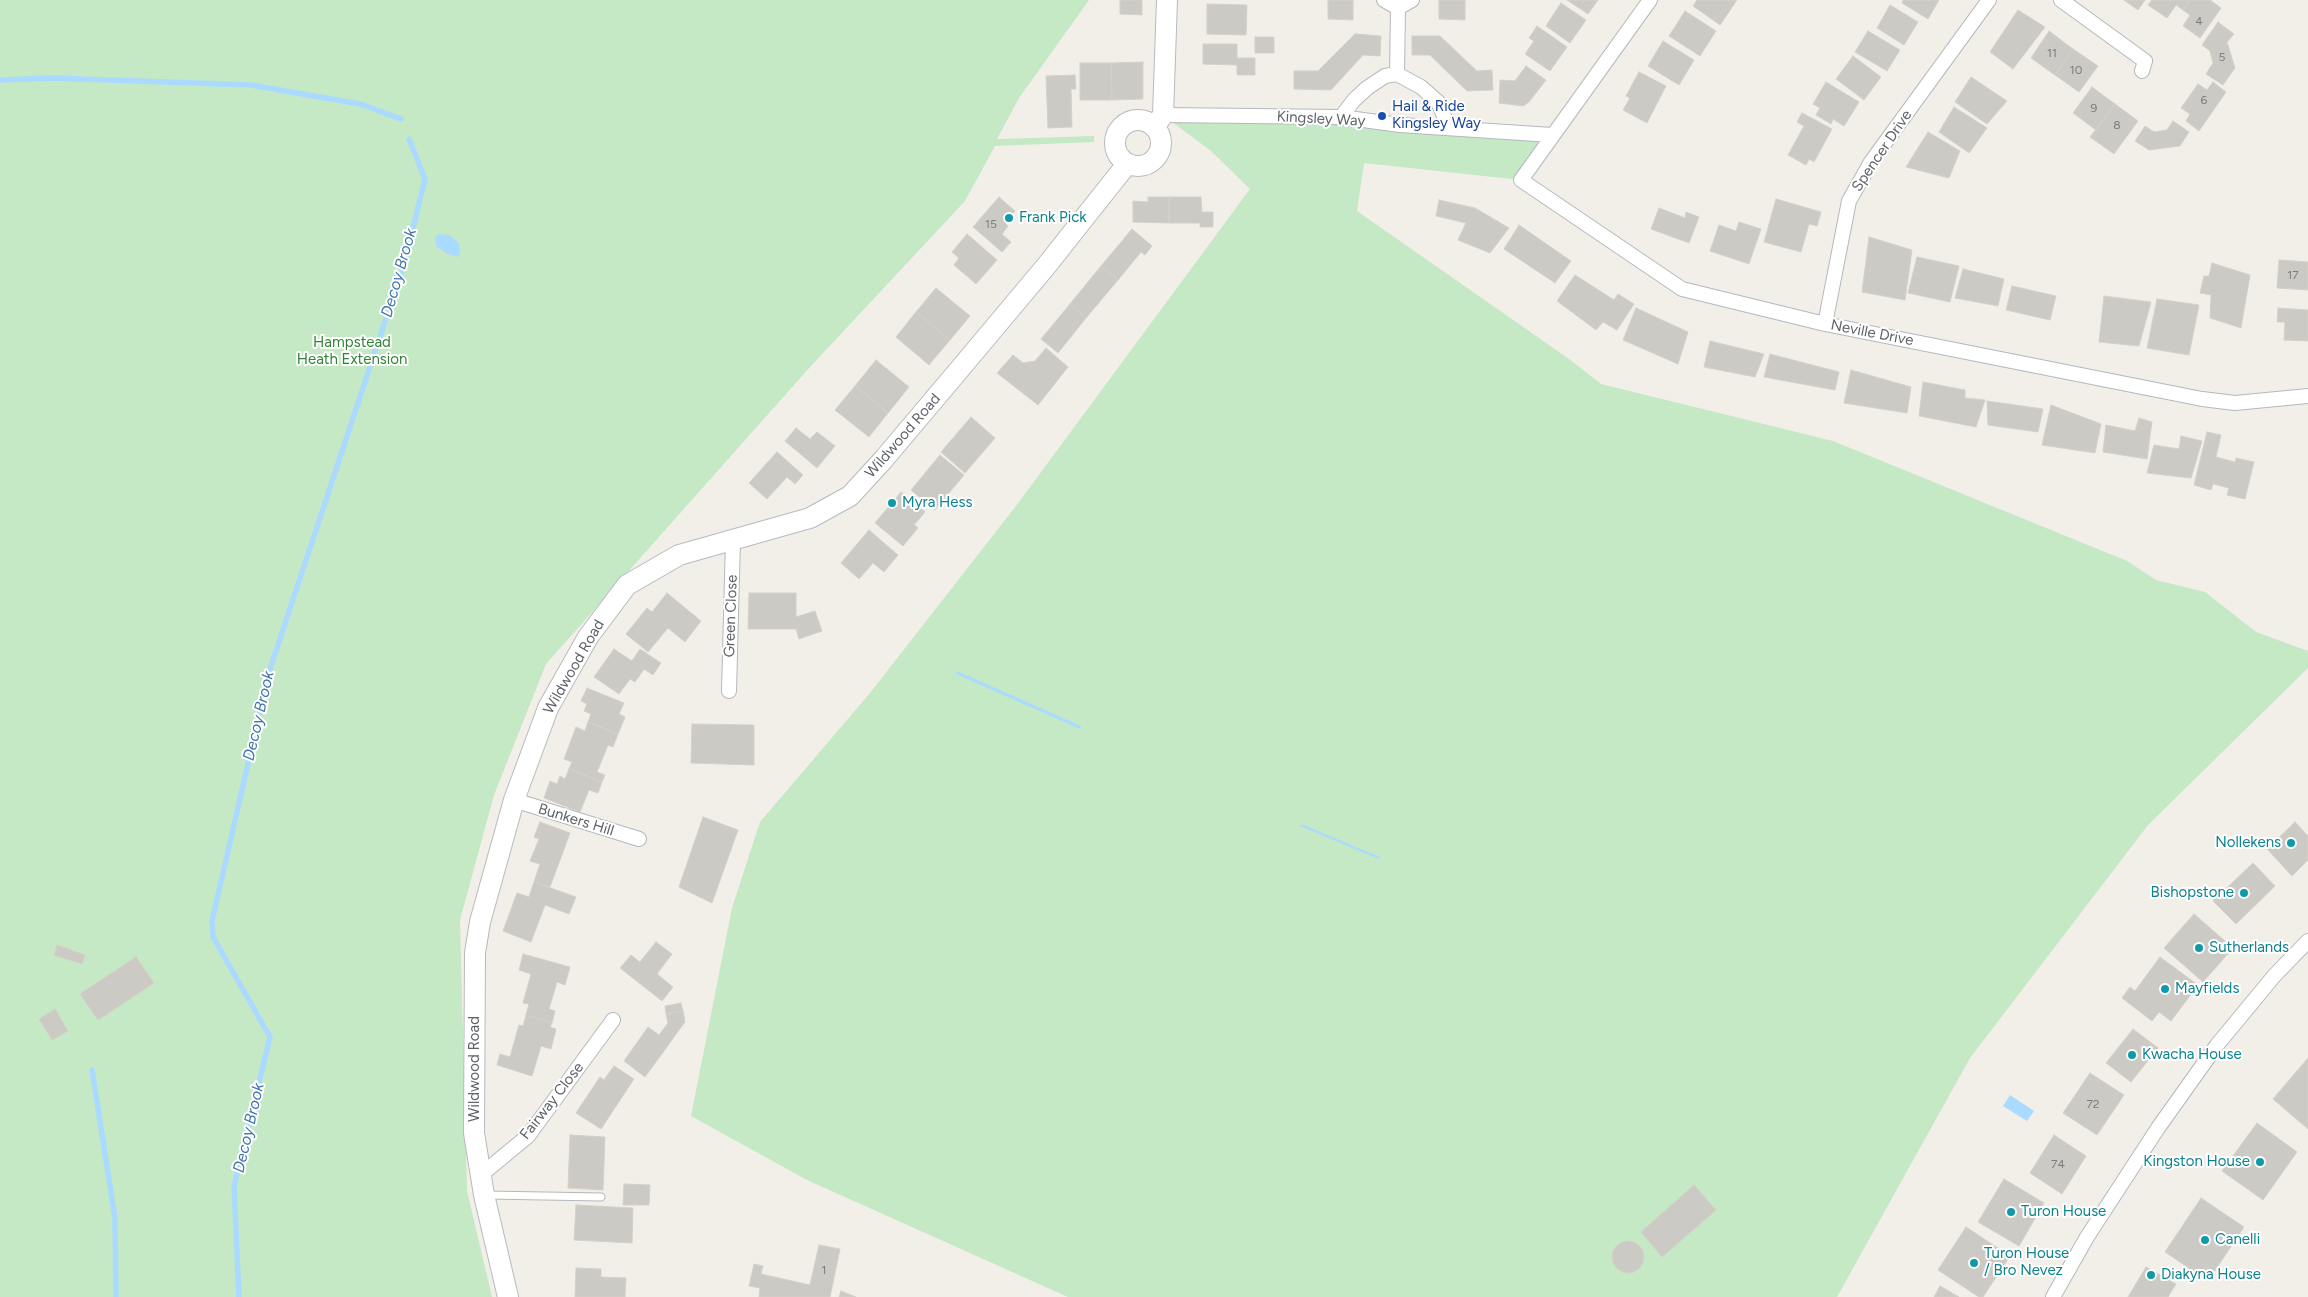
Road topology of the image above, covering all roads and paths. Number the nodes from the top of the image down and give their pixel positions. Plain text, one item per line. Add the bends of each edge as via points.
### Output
1 (1167, 0) edge
2 (1384, 0) edge
3 (1412, 0) edge
4 (1650, 0) edge
5 (1989, 0) edge
6 (2061, 0) edge
7 (1398, 8) junction
8 (2142, 71) dead end
9 (1397, 74) junction
10 (1341, 117) junction
11 (1158, 121) junction
12 (1449, 128) junction
13 (1552, 135) junction
14 (1127, 164) junction
15 (1825, 324) junction
16 (2308, 396) edge
17 (733, 540) junction
18 (729, 692) dead end
19 (514, 800) junction
20 (639, 840) dead end
21 (2308, 941) edge
22 (614, 1020) dead end
23 (482, 1174) junction
24 (484, 1196) junction
25 (601, 1196) dead end
26 (508, 1297) edge
27 (2053, 1297) edge

1 - 11 street
2 - 7 street
3 - 7 street
4 - 13 street
5 - 15 street, Spencer Drive via 1871,162 1849,201
6 - 8 street via 2145,61
7 - 9 street
9 - 10 street via 1384,76 1367,88
9 - 12 street via 1438,102
10 - 11 street, Kingsley Way
10 - 12 street, Kingsley Way
11 - 14 street via 1160,152 1146,165
11 - 14 street via 1135,120 1118,129 1114,146 1121,160
12 - 13 street, Kingsley Way
13 - 15 street, Neville Drive via 1521,180 1682,289
14 - 17 street, Wildwood Road via 1047,265 884,460 850,496 810,518
15 - 16 street, Neville Drive via 2202,399 2235,403
17 - 18 street, Green Close
17 - 19 street, Wildwood Road via 680,556 627,585 588,637 548,708
19 - 20 street, Bunkers Hill
19 - 23 street, Wildwood Road via 480,922 475,953 474,1133
21 - 27 street via 2274,976 2217,1045 2092,1229
22 - 23 street, Fairway Close via 528,1136
23 - 24 street, Wildwood Road
24 - 25 lane
24 - 26 street, Wildwood Road

